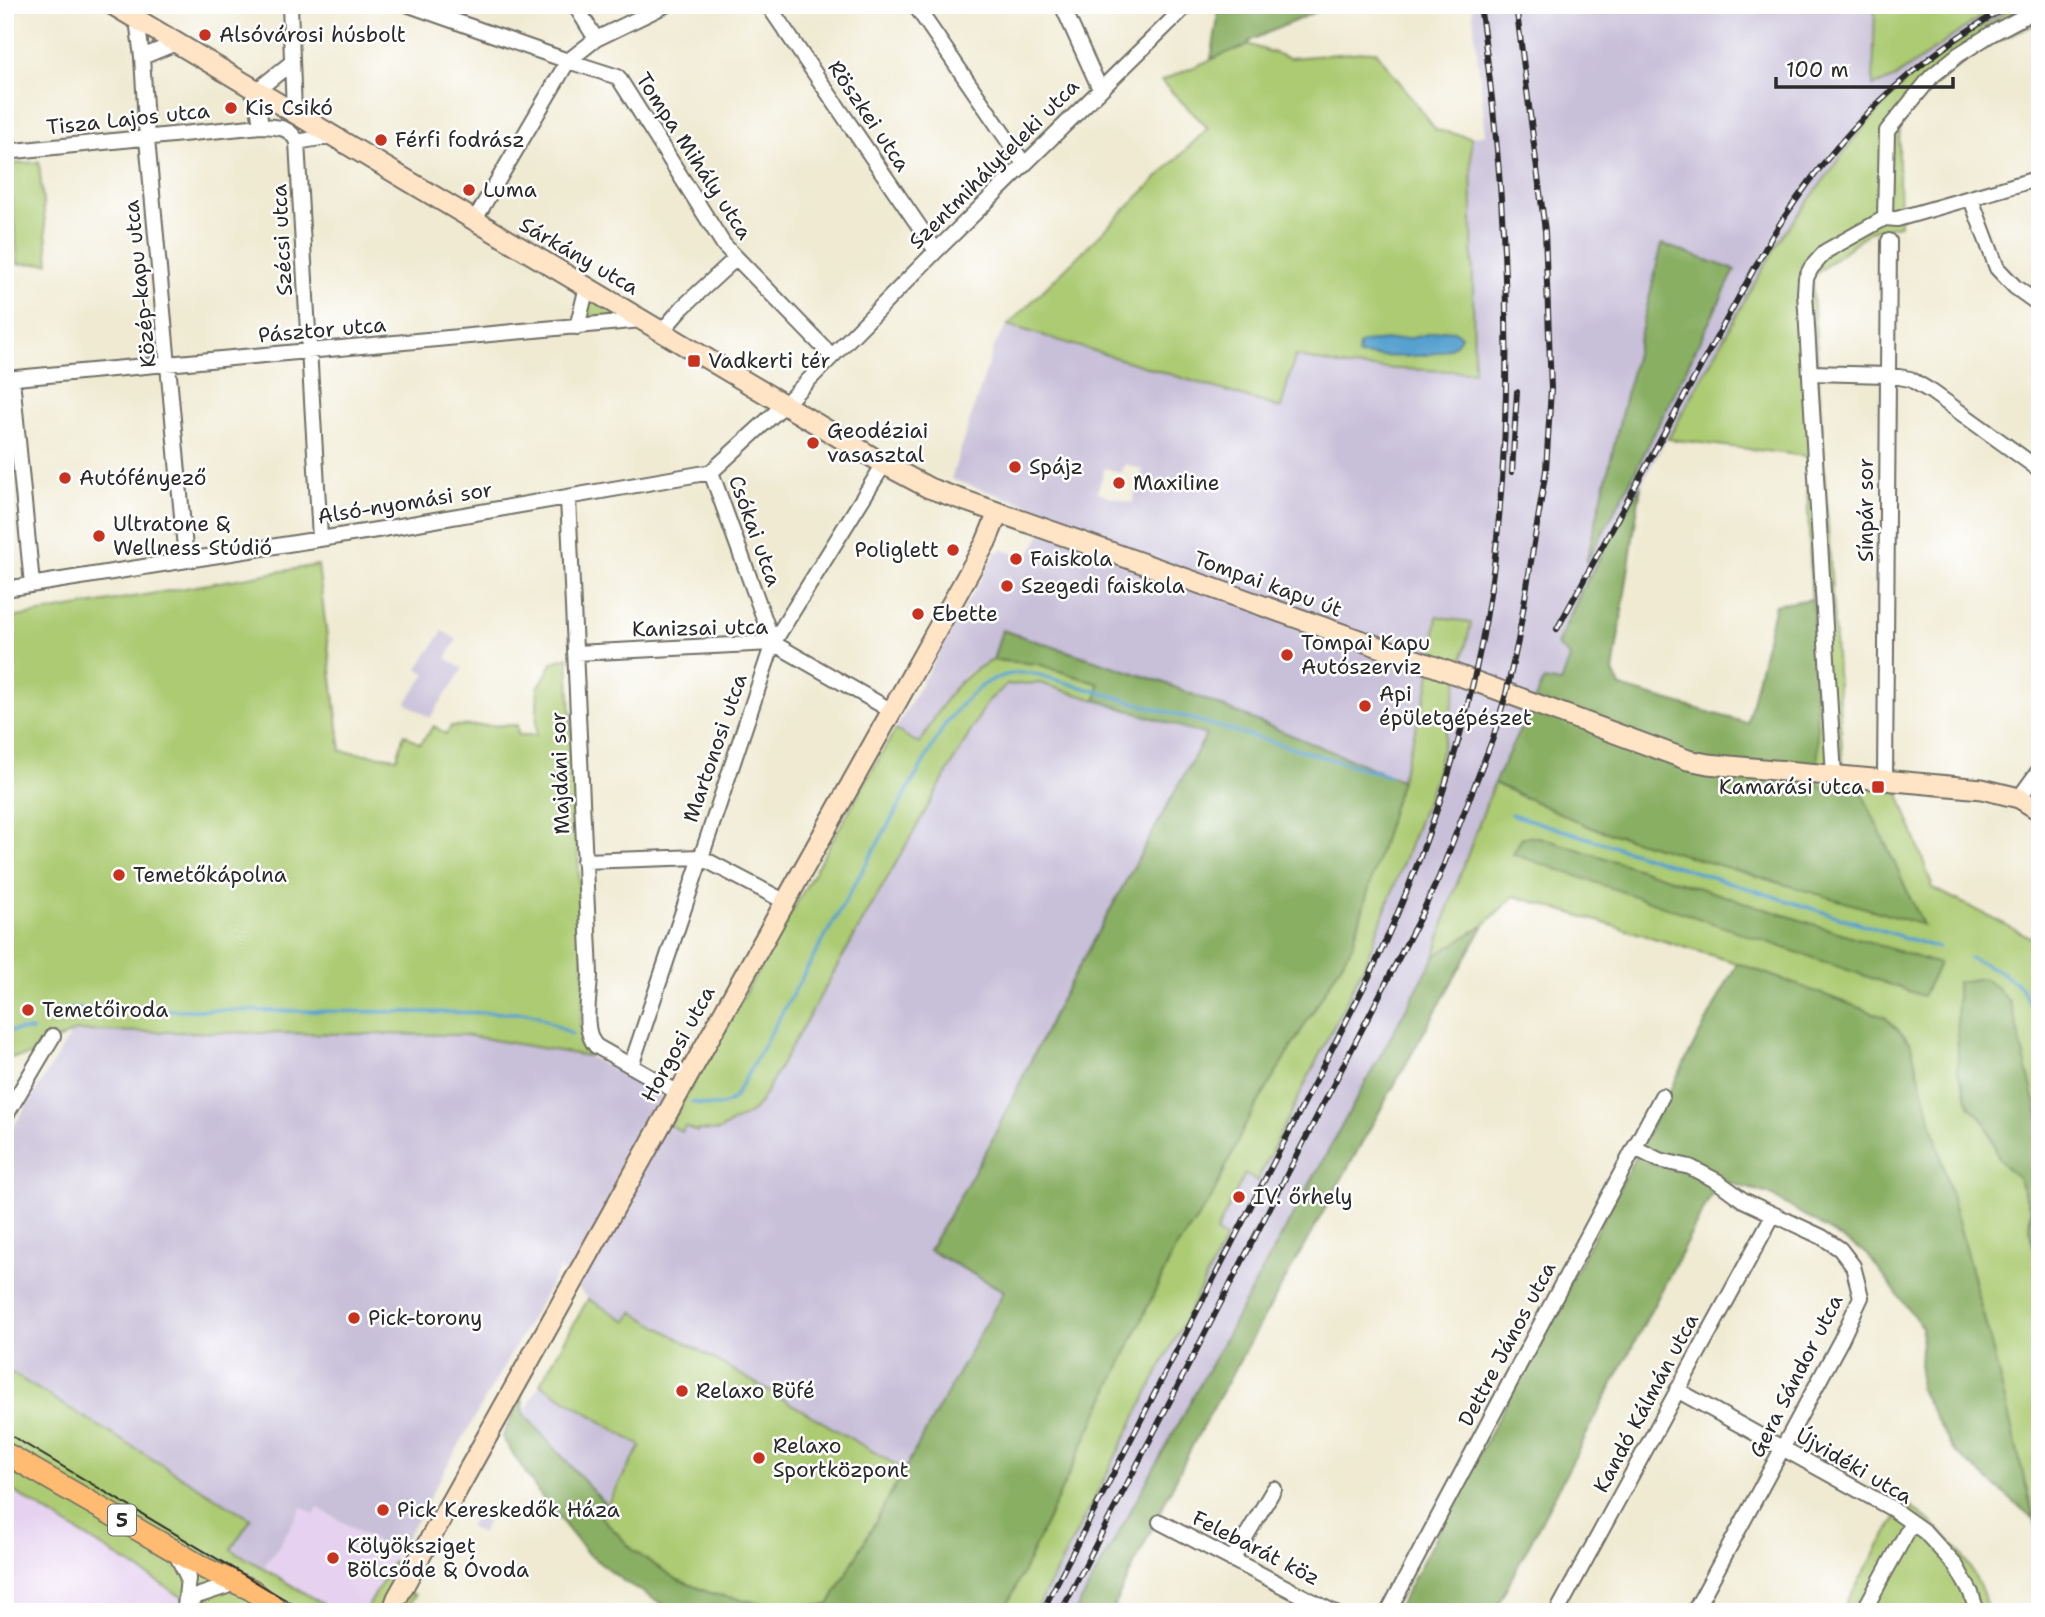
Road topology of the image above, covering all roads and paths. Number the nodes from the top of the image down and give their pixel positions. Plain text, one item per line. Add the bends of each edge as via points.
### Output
1 (113, 5) edge
2 (290, 5) edge
3 (409, 5) edge
4 (576, 5) edge
5 (666, 5) edge
6 (768, 5) edge
7 (915, 5) edge
8 (1062, 5) edge
9 (1187, 5) edge
10 (2040, 8) edge
11 (135, 12) edge
12 (596, 39) junction
13 (176, 43) junction
14 (142, 57) junction
15 (568, 61) junction
16 (292, 63) junction
17 (1100, 89) junction
18 (256, 90) junction
19 (294, 113) junction
20 (261, 126) junction
21 (332, 136) junction
22 (146, 139) junction
23 (297, 142) junction
24 (5, 152) edge
25 (1024, 164) junction
26 (2040, 178) edge
27 (1970, 199) junction
28 (1885, 218) junction
29 (474, 221) junction
30 (1889, 241) dead end
31 (936, 251) junction
32 (735, 259) junction
33 (587, 287) junction
34 (2040, 304) edge
35 (642, 320) junction
36 (577, 327) junction
37 (662, 331) junction
38 (309, 352) junction
39 (831, 355) junction
40 (169, 365) junction
41 (1811, 373) junction
42 (1888, 375) junction
43 (9, 379) edge
44 (785, 404) junction
45 (884, 464) junction
46 (2040, 470) edge
47 (711, 472) junction
48 (568, 498) junction
49 (999, 513) junction
50 (320, 538) junction
51 (186, 559) junction
52 (32, 584) junction
53 (5, 589) edge
54 (773, 643) junction
55 (576, 653) junction
56 (892, 711) junction
57 (2040, 769) edge
58 (1834, 776) junction
59 (1885, 780) junction
60 (2019, 798) junction
61 (2040, 811) edge
62 (700, 857) junction
63 (584, 861) junction
64 (784, 901) junction
65 (53, 1036) dead end
66 (631, 1066) junction
67 (677, 1093) junction
68 (1662, 1096) dead end
69 (5, 1117) edge
70 (1635, 1148) junction
71 (1773, 1215) junction
72 (1677, 1390) junction
73 (1783, 1450) junction
74 (5, 1453) edge
75 (1274, 1489) dead end
76 (1160, 1522) dead end
77 (1912, 1523) junction
78 (173, 1550) junction
79 (1232, 1560) junction
80 (206, 1569) junction
81 (227, 1586) junction
82 (392, 1607) edge
83 (184, 1609) edge
84 (263, 1612) edge
85 (279, 1612) edge
86 (1333, 1612) edge
87 (1388, 1612) edge
88 (1557, 1612) edge
89 (1694, 1612) edge
90 (1863, 1612) edge
91 (1977, 1612) edge

1 - 11 street, Sárkány utca
2 - 16 street
3 - 15 street, Tompa Mihály utca
4 - 12 street
5 - 12 street
6 - 31 street, Röszkei utca
7 - 25 street
8 - 17 street
9 - 17 street, Szentmihályteleki utca
10 - 28 street via 1958,55 1932,76 1887,131
11 - 13 street, Sárkány utca
11 - 14 street, Közép-kapu utca
12 - 15 street
13 - 14 street
13 - 18 street, Sárkány utca
14 - 22 street, Közép-kapu utca
15 - 29 street
15 - 32 street, Tompa Mihály utca via 618,77
16 - 18 street
16 - 19 street
17 - 25 street, Szentmihályteleki utca
18 - 19 street, Sárkány utca
18 - 20 street
19 - 21 street, Sárkány utca
20 - 22 street, Tisza Lajos utca
20 - 23 street via 284,128
21 - 23 street
21 - 29 street, Sárkány utca
22 - 24 street, Tisza Lajos utca
22 - 40 street, Közép-kapu utca
23 - 38 street, Szécsi utca
25 - 31 street, Szentmihályteleki utca
26 - 27 street
27 - 28 street via 1897,219
27 - 34 street via 1997,268
28 - 41 street via 1826,251 1806,278
29 - 33 street, Sárkány utca
30 - 42 street, Sínpár sor
31 - 39 street, Szentmihályteleki utca
32 - 37 street
32 - 39 street
33 - 35 street, Sárkány utca
33 - 36 street
35 - 36 street, Pásztor utca
35 - 37 street, Sárkány utca
36 - 38 street, Pásztor utca
37 - 44 street
38 - 40 street, Pásztor utca
38 - 50 street, Szécsi utca
39 - 44 street
40 - 43 street, Pásztor utca
40 - 51 street, Közép-kapu utca
41 - 42 street
41 - 58 street
42 - 46 street via 1910,379 1933,393
42 - 59 street, Sínpár sor
43 - 52 street
44 - 45 street, Tompai kapu út
44 - 47 street, Alsó-nyomási sor
45 - 49 street, Tompai kapu út via 929,488
45 - 54 street, Martonosi utca
47 - 48 street, Alsó-nyomási sor
47 - 54 street, Csókai utca
48 - 50 street, Alsó-nyomási sor
48 - 55 street, Majdáni sor
49 - 56 street, Horgosi utca
49 - 58 street, Tompai kapu út via 1688,760
50 - 51 street, Alsó-nyomási sor
51 - 52 street, Alsó-nyomási sor
52 - 53 street, Alsó-nyomási sor
54 - 55 street, Kanizsai utca
54 - 56 street, Kanizsai utca
54 - 62 street, Martonosi utca
55 - 63 street, Majdáni sor
56 - 64 street, Horgosi utca
57 - 60 street
58 - 59 street, Tompai kapu út
59 - 60 street, Tompai kapu út via 1982,789
60 - 61 street, Tompai kapu út
62 - 63 street
62 - 64 street
62 - 66 street, Martonosi utca
63 - 66 street, Majdáni sor via 588,1029 596,1046
64 - 67 street, Horgosi utca
65 - 69 street
66 - 67 street
67 - 82 street, Horgosi utca
68 - 70 street, Dettre János utca
70 - 71 street, Gera Sándor utca via 1659,1160 1690,1167
70 - 87 street, Dettre János utca
71 - 72 street, Kandó Kálmán utca
71 - 73 street, Gera Sándor utca via 1840,1249 1853,1266 1861,1297
72 - 73 street, Újvidéki utca
72 - 88 street, Kandó Kálmán utca
73 - 77 street, Újvidéki utca
73 - 89 street, Gera Sándor utca
74 - 78 main road, 5
75 - 79 street
76 - 79 street, Felebarát köz
77 - 90 street
77 - 91 street, Újvidéki utca via 1956,1566
78 - 80 main road, 5
78 - 83 street via 188,1578
79 - 86 street, Felebarát köz
80 - 81 main road, 5
80 - 85 main road, 5 via 252,1590
81 - 83 street via 197,1596
81 - 84 main road, 5

